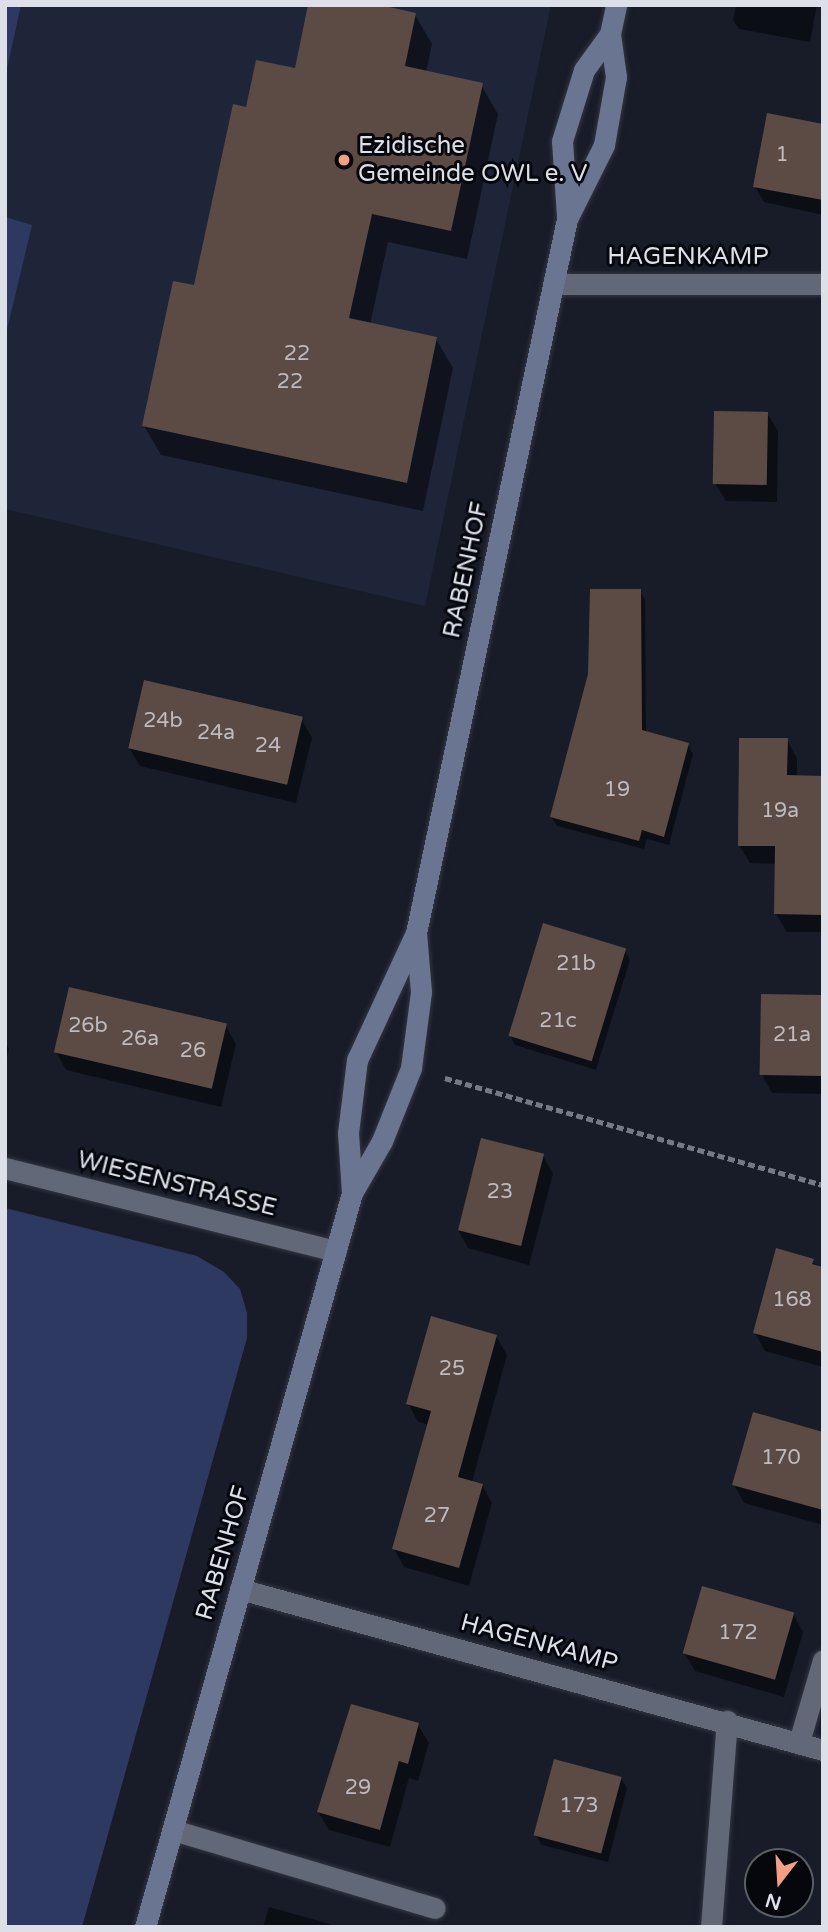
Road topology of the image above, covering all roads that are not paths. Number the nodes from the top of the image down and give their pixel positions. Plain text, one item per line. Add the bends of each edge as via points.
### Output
1 (616, 5) edge
2 (610, 34) junction
3 (567, 219) junction
4 (553, 284) junction
5 (823, 284) edge
6 (416, 933) junction
7 (5, 1168) edge
8 (352, 1193) junction
9 (336, 1251) junction
10 (240, 1589) junction
11 (823, 1660) edge
12 (727, 1721) junction
13 (799, 1742) junction
14 (823, 1750) edge
15 (173, 1830) junction
16 (435, 1908) dead end
17 (145, 1927) edge
18 (712, 1927) edge

1 - 2 street, RABENHOF
2 - 3 street, RABENHOF via 616,77 604,145
2 - 3 street, RABENHOF via 584,70 562,141
3 - 4 street, RABENHOF
4 - 5 street, HAGENKAMP
4 - 6 street, RABENHOF
6 - 8 street, RABENHOF via 357,1060 348,1133
6 - 8 street, RABENHOF via 422,992 411,1068 382,1141
7 - 9 street, WIESENSTRASSE
8 - 9 street, RABENHOF
9 - 10 street, RABENHOF
10 - 12 street, HAGENKAMP
10 - 15 street, RABENHOF
11 - 13 street
12 - 13 street, HAGENKAMP
12 - 18 street
13 - 14 street, HAGENKAMP
15 - 16 street
15 - 17 street, RABENHOF

